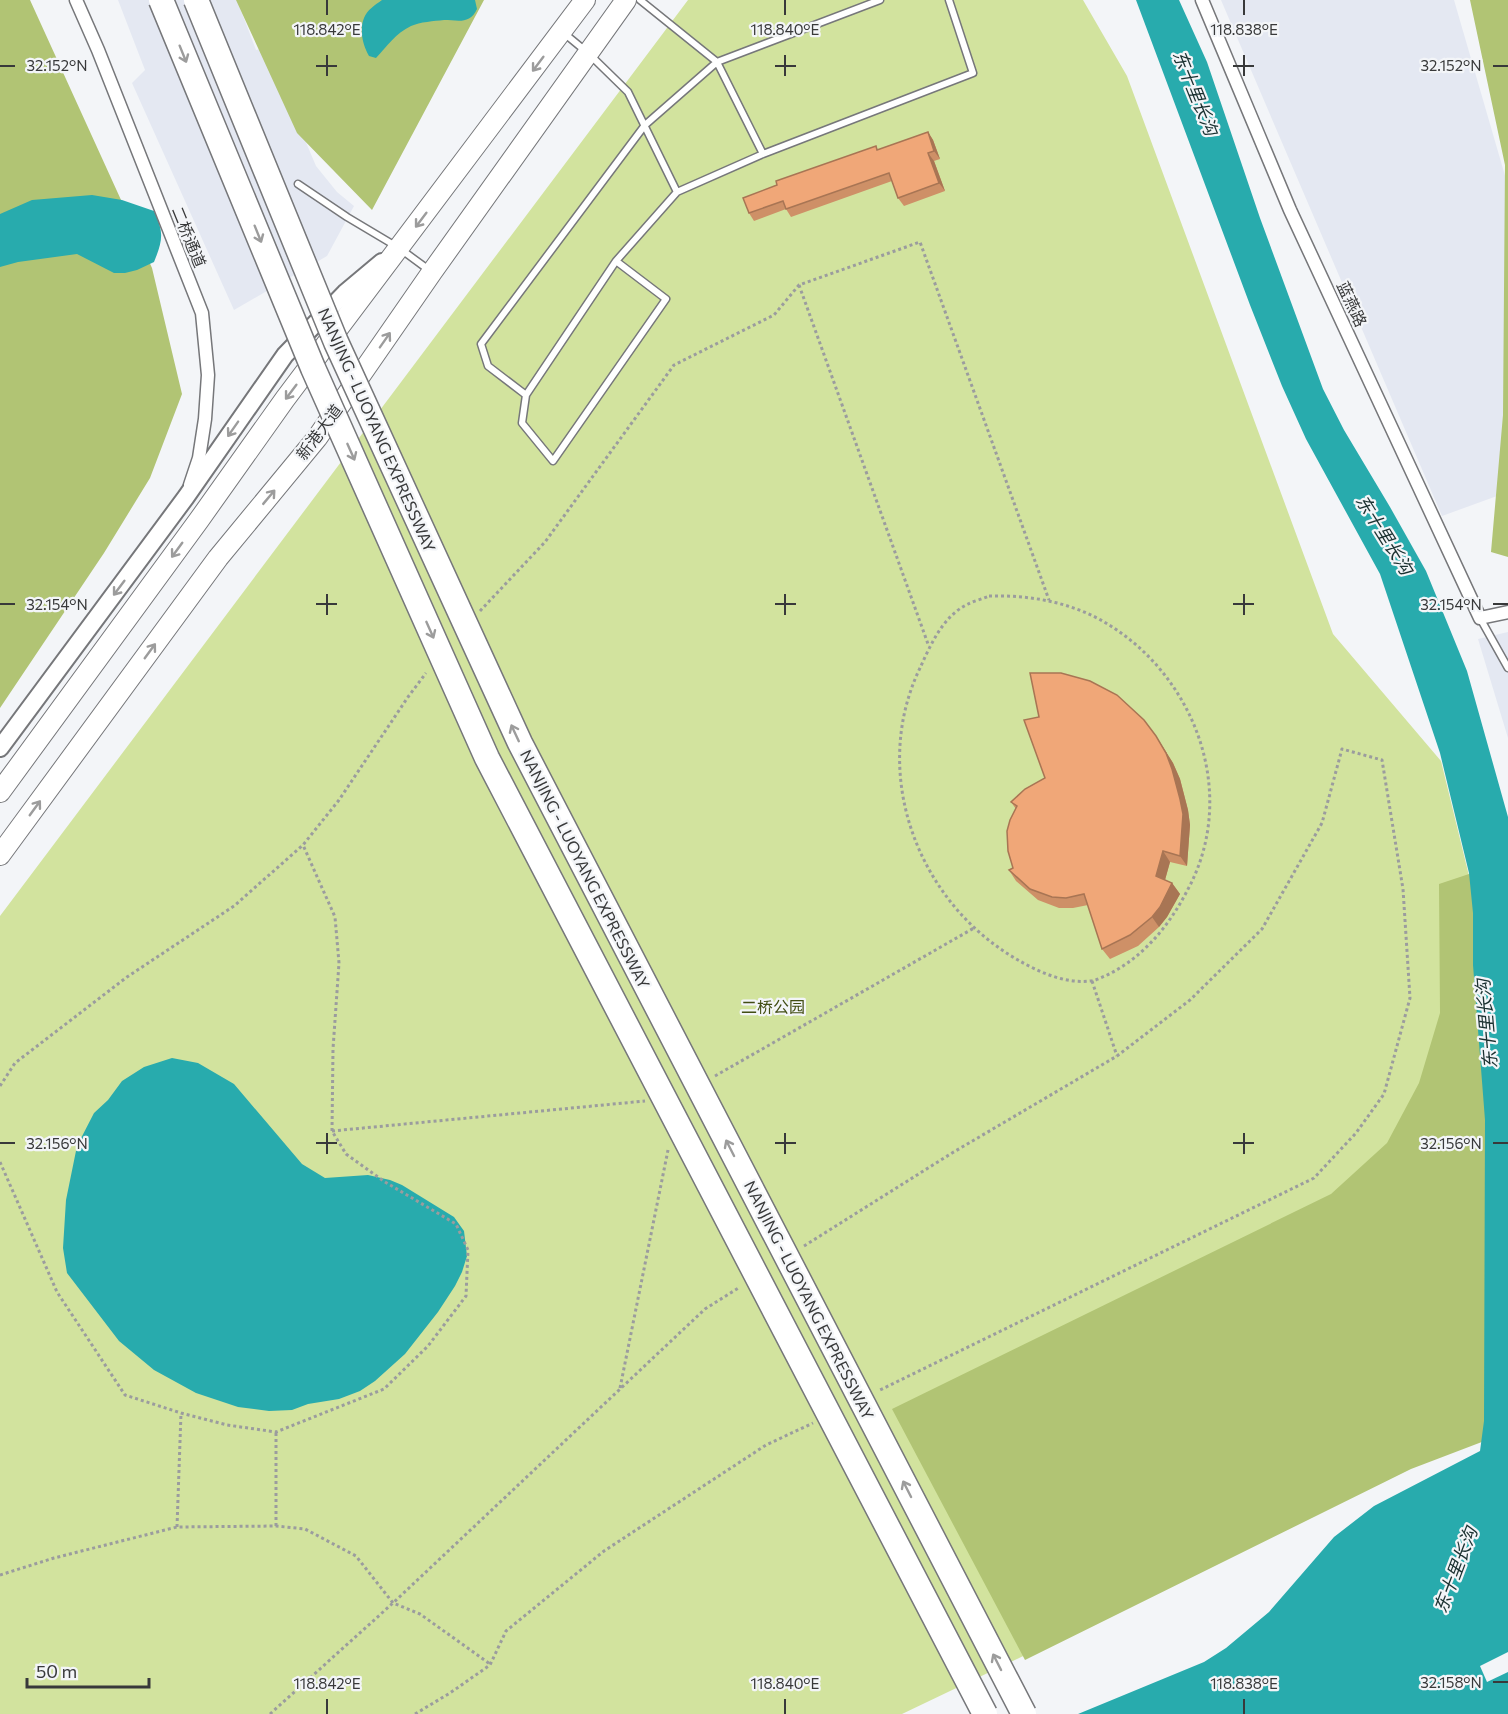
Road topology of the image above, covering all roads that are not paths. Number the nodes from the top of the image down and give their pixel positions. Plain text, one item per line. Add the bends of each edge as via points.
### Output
1 (76, 0) edge
2 (161, 0) edge
3 (196, 0) edge
4 (585, 0) edge
5 (626, 0) edge
6 (640, 0) edge
7 (880, 0) edge
8 (950, 0) edge
9 (1202, 0) edge
10 (561, 32) junction
11 (588, 53) junction
12 (717, 62) junction
13 (645, 124) junction
14 (763, 154) junction
15 (298, 184) dead end
16 (676, 192) junction
17 (399, 248) junction
18 (616, 261) junction
19 (432, 272) junction
20 (526, 395) junction
21 (186, 497) junction
22 (1508, 612) edge
23 (1480, 618) junction
24 (1508, 668) edge
25 (0, 748) edge
26 (0, 792) edge
27 (0, 855) edge
28 (986, 1714) edge
29 (1024, 1714) edge

1 - 21 street, 二桥通道 via 202,313 208,375 205,419 199,458
2 -> 28 highway, NANJING - LUOYANG EXPRESSWAY, bridge via 313,368 487,758
29 -> 3 highway, NANJING - LUOYANG EXPRESSWAY, bridge via 520,743 336,342
4 - 10 main road
5 - 11 main road, 新港大道
6 - 12 lane
7 - 12 lane
8 - 14 lane via 973,73
9 - 23 street, 蓝燕路 via 1290,210
10 - 11 lane
10 -> 17 main road
11 - 13 lane via 628,92
11 - 19 main road, 新港大道
12 - 13 lane
12 - 14 lane
13 - 16 lane
13 - 20 lane via 481,344 488,366
14 - 16 lane
15 - 17 lane
16 - 18 lane
17 - 19 lane
17 -> 21 street via 345,293 285,355
17 -> 26 main road
18 - 20 lane
18 - 20 lane via 666,299 553,461 522,423
27 -> 19 main road, 新港大道 via 218,558 317,438
21 -> 25 street
22 - 23 street
23 - 24 lane

